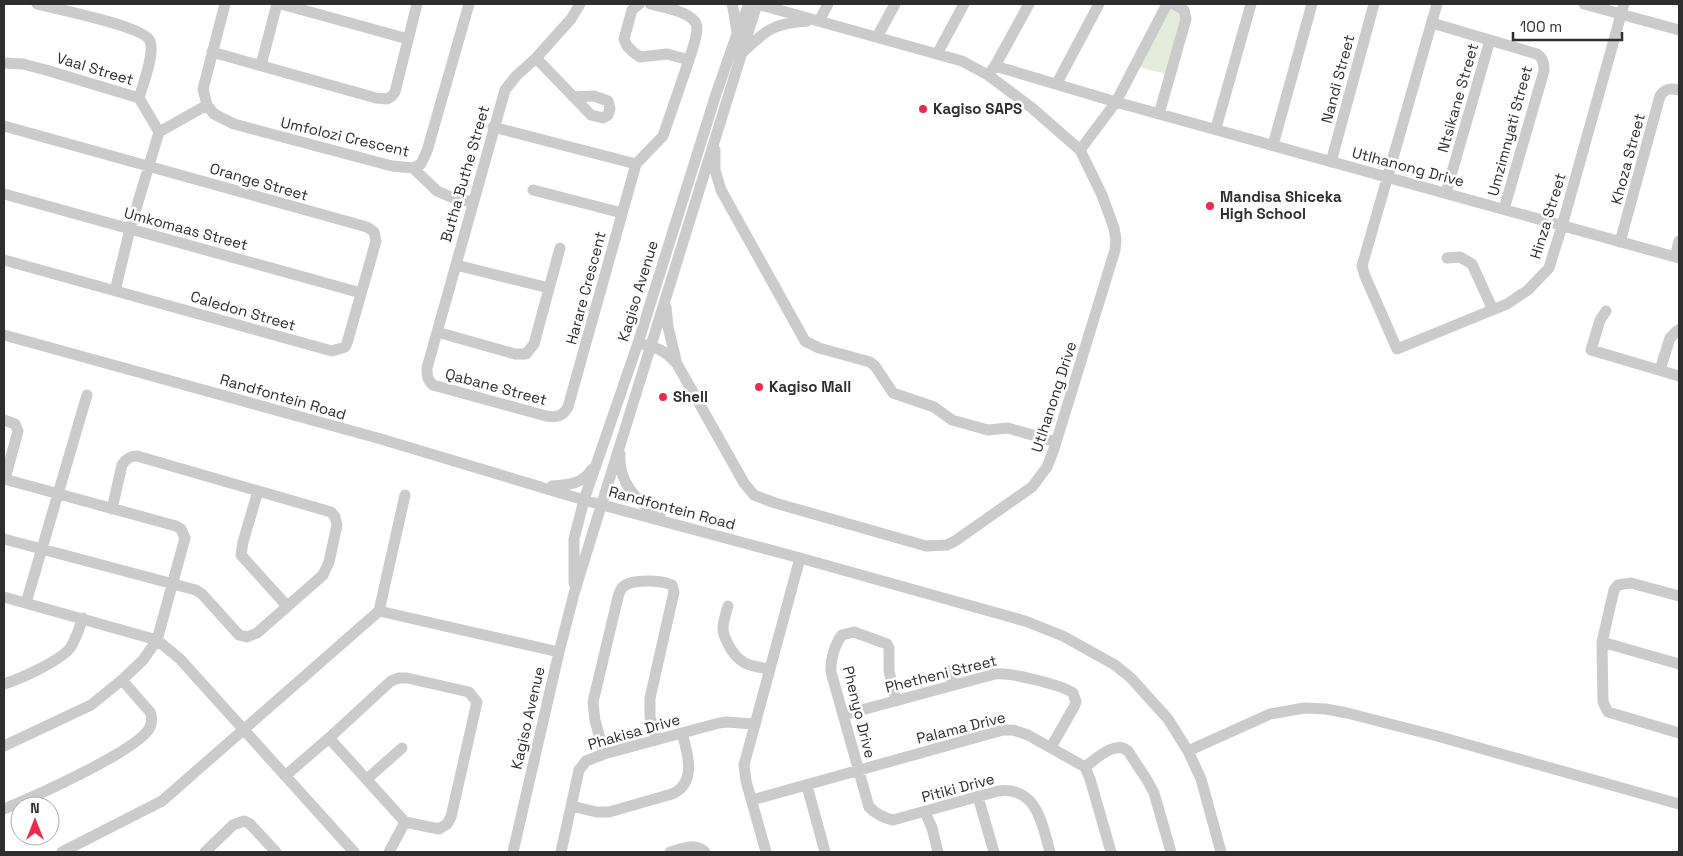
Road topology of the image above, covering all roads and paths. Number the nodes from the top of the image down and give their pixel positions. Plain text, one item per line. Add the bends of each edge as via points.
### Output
1 (37, 4) edge
2 (225, 4) edge
3 (277, 4) edge
4 (281, 4) edge
5 (417, 4) edge
6 (469, 4) edge
7 (580, 4) edge
8 (639, 4) edge
9 (650, 4) edge
10 (732, 4) edge
11 (750, 4) edge
12 (757, 4) edge
13 (828, 4) edge
14 (895, 4) edge
15 (964, 4) edge
16 (1029, 4) edge
17 (1099, 4) edge
18 (1167, 4) edge
19 (1174, 4) edge
20 (1251, 4) edge
21 (1312, 4) edge
22 (1374, 4) edge
23 (1437, 4) edge
24 (1584, 4) edge
25 (1622, 9) edge
26 (818, 21) junction
27 (1432, 23) junction
28 (1679, 29) edge
29 (737, 34) junction
30 (877, 37) junction
31 (408, 39) junction
32 (1490, 40) junction
33 (212, 52) junction
34 (742, 53) junction
35 (937, 54) junction
36 (536, 58) junction
37 (688, 60) junction
38 (4, 63) edge
39 (261, 65) junction
40 (992, 71) junction
41 (1057, 83) junction
42 (1675, 89) edge
43 (573, 97) dead end
44 (139, 98) junction
45 (1116, 102) junction
46 (207, 106) junction
47 (1159, 114) junction
48 (4, 126) edge
49 (493, 127) junction
50 (1216, 128) junction
51 (159, 132) junction
52 (716, 136) junction
53 (1273, 145) junction
54 (1080, 150) junction
55 (1331, 162) junction
56 (636, 164) junction
57 (148, 166) junction
58 (414, 168) junction
59 (1388, 178) junction
60 (1446, 193) junction
61 (4, 194) edge
62 (473, 202) junction
63 (534, 203) dead end
64 (1504, 209) junction
65 (622, 214) junction
66 (362, 226) joint
67 (1562, 226) junction
68 (130, 229) junction
69 (1679, 241) edge
70 (1620, 242) junction
71 (560, 248) dead end
72 (1447, 258) dead end
73 (1677, 258) edge
74 (4, 260) edge
75 (456, 264) junction
76 (549, 288) junction
77 (115, 291) junction
78 (361, 293) junction
79 (666, 298) junction
80 (1493, 310) junction
81 (1606, 311) dead end
82 (1678, 330) edge
83 (437, 332) junction
84 (4, 334) edge
85 (638, 343) junction
86 (651, 346) junction
87 (677, 364) junction
88 (1660, 370) junction
89 (1679, 376) edge
90 (428, 378) joint
91 (87, 395) dead end
92 (559, 416) joint
93 (4, 420) edge
94 (620, 442) junction
95 (1056, 442) junction
96 (597, 460) junction
97 (4, 479) edge
98 (545, 487) junction
99 (258, 491) junction
100 (58, 494) junction
101 (405, 495) dead end
102 (584, 500) junction
103 (601, 504) junction
104 (112, 509) junction
105 (628, 512) junction
106 (671, 523) junction
107 (592, 534) junction
108 (4, 539) edge
109 (574, 539) junction
110 (41, 550) junction
111 (800, 558) junction
112 (174, 584) junction
113 (575, 590) junction
114 (1679, 596) edge
115 (4, 597) edge
116 (26, 603) junction
117 (288, 606) junction
118 (728, 606) dead end
119 (379, 611) junction
120 (83, 618) junction
121 (157, 640) junction
122 (1602, 642) junction
123 (559, 652) junction
124 (1679, 664) edge
125 (769, 669) junction
126 (950, 671) dead end
127 (122, 680) junction
128 (4, 684) edge
129 (953, 685) junction
130 (896, 701) junction
131 (843, 715) junction
132 (754, 724) junction
133 (242, 730) junction
134 (682, 733) junction
135 (1679, 734) edge
136 (329, 738) junction
137 (657, 740) junction
138 (4, 746) edge
139 (1052, 747) junction
140 (402, 748) dead end
141 (1188, 751) junction
142 (604, 754) junction
143 (1085, 767) junction
144 (858, 771) junction
145 (285, 776) junction
146 (366, 779) junction
147 (807, 786) junction
148 (978, 797) junction
149 (752, 800) junction
150 (1679, 804) edge
151 (572, 806) junction
152 (870, 806) joint
153 (4, 809) edge
154 (925, 812) junction
155 (405, 822) junction
156 (62, 852) edge
157 (205, 852) edge
158 (276, 852) edge
159 (354, 852) edge
160 (389, 852) edge
161 (512, 852) edge
162 (562, 852) edge
163 (670, 852) edge
164 (705, 852) edge
165 (766, 852) edge
166 (825, 852) edge
167 (938, 852) edge
168 (994, 852) edge
169 (1050, 852) edge
170 (1111, 852) edge
171 (1171, 852) edge
172 (1221, 852) edge

1 - 44 street via 114,23 146,35 151,45
2 - 33 street
3 - 39 street
4 - 31 street
5 - 31 street
6 - 58 street, Umfolozi Crescent via 427,151 421,164
7 - 36 street, Butha Buthe Street
8 - 37 street via 632,10 624,39 632,52 640,57 667,54
9 - 37 street via 685,14 696,22 697,30
10 - 29 street
11 - 29 street, Kagiso Avenue
12 - 26 street, Utlhanong Drive
12 - 34 street, Kagiso Avenue
13 - 26 street
14 - 30 street
15 - 35 street
16 - 40 street
17 - 41 street
18 - 45 street
19 - 47 street via 1184,10 1186,19
20 - 50 street
21 - 53 street
22 - 55 street, Nandi Street
23 - 27 street
24 - 25 street
25 - 28 street
25 - 67 street, Hinza Street
26 - 30 street, Utlhanong Drive
26 - 34 street via 776,26
27 - 32 street, Umzimnyati Street
27 - 59 street
29 - 85 street, Kagiso Avenue
30 - 35 street, Utlhanong Drive
31 - 39 street via 395,92 387,99
32 - 60 street, Ntsikane Street
32 - 64 street, Umzimnyati Street via 1537,54 1544,64
33 - 39 street
33 - 46 street via 203,89
34 - 52 street, Kagiso Avenue
35 - 40 street, Utlhanong Drive
36 - 43 street
36 - 49 street, Butha Buthe Street via 504,90
37 - 56 street via 663,136
38 - 44 street, Vaal Street via 23,64
40 - 41 street, Utlhanong Drive
40 - 54 street, Utlhanong Drive
41 - 45 street, Utlhanong Drive
42 - 70 street, Khoza Street via 1660,96
44 - 51 street, Vaal Street
45 - 47 street, Utlhanong Drive
45 - 54 street
46 - 51 street
46 - 58 street, Umfolozi Crescent via 214,114 234,124 392,166
47 - 50 street, Utlhanong Drive
48 - 57 street
49 - 56 street
49 - 62 street, Butha Buthe Street
50 - 53 street, Utlhanong Drive
51 - 57 street
52 - 79 street, Kagiso Avenue
52 - 95 street via 715,170 724,196 805,341 873,363 893,393 934,408 952,420 988,430 1008,428
53 - 55 street, Utlhanong Drive
54 - 95 street, Utlhanong Drive via 1102,195 1116,240
55 - 59 street, Utlhanong Drive
56 - 65 street, Harare Crescent
57 - 66 street, Orange Street
57 - 68 street
58 - 62 street via 438,191
59 - 60 street, Utlhanong Drive
59 - 80 street, Hinza Street via 1362,266 1396,349
60 - 64 street, Utlhanong Drive
61 - 68 street, Umkomaas Street
62 - 75 street, Butha Buthe Street
63 - 65 street via 535,190
64 - 67 street, Utlhanong Drive
65 - 92 street, Harare Crescent via 568,407
66 - 78 street, Caledon Street via 374,232 376,241
67 - 70 street, Utlhanong Drive
67 - 80 street, Hinza Street via 1549,268 1518,298
68 - 77 street
68 - 78 street, Umkomaas Street
69 - 73 street
70 - 73 street, Utlhanong Drive
71 - 76 street
72 - 80 street via 1460,257 1472,264
74 - 77 street, Caledon Street
75 - 76 street
75 - 83 street, Butha Buthe Street
76 - 83 street via 534,344 526,354 515,354
77 - 78 street, Caledon Street via 332,351 345,347 347,343
79 - 86 street, Kagiso Avenue
79 - 87 street via 668,327
81 - 88 street via 1591,350
82 - 88 street via 1670,338
83 - 90 street, Butha Buthe Street via 427,368
84 - 98 street, Randfontein Road
85 - 86 street, Utlhanong Drive
85 - 96 street, Kagiso Avenue
86 - 87 street, Utlhanong Drive via 666,352
86 - 94 street, Kagiso Avenue
87 - 95 street, Utlhanong Drive via 744,483 754,495 926,546 947,545 955,541 1023,494 1042,475
88 - 89 street
90 - 92 street, Qabane Street via 433,385 546,416
91 - 100 street
93 - 97 street via 15,424 18,431
94 - 103 street, Kagiso Avenue
94 - 106 street via 621,472 629,490 644,507
96 - 98 street via 581,481
96 - 102 street, Kagiso Avenue
97 - 100 street
98 - 102 street, Randfontein Road
98 - 109 street via 571,503 576,518
99 - 104 street via 131,456 122,465
99 - 117 street via 241,555
99 - 117 street via 331,512 337,520 326,570
100 - 104 street
100 - 110 street
101 - 119 street
102 - 103 street, Randfontein Road
102 - 109 street, Kagiso Avenue
103 - 105 street, Randfontein Road
103 - 107 street, Kagiso Avenue
104 - 112 street via 181,529 185,538
105 - 106 street, Randfontein Road
105 - 107 street via 607,516
106 - 111 street, Randfontein Road
107 - 113 street, Kagiso Avenue
108 - 110 street
109 - 113 street, Kagiso Avenue
110 - 112 street
110 - 116 street
111 - 125 street
111 - 141 street, Randfontein Road via 1025,621 1083,645 1131,678 1168,719
112 - 117 street via 202,594 243,637 257,633
112 - 121 street
113 - 123 street, Kagiso Avenue
114 - 122 street via 1631,583 1618,585 1611,599
115 - 116 street
116 - 120 street
118 - 125 street via 723,630 731,651 741,662
119 - 123 street
119 - 133 street
120 - 121 street
120 - 128 street via 73,643 65,653
121 - 127 street via 143,660
121 - 133 street via 180,659
122 - 124 street
122 - 135 street via 1603,702 1608,712
123 - 161 street, Kagiso Avenue
125 - 132 street
126 - 129 street
127 - 138 street via 91,705
127 - 153 street via 150,712 151,726 147,732 113,758
129 - 130 street, Phetheni Street
129 - 139 street, Phetheni Street via 1006,673 1069,690 1076,702
130 - 131 street, Phetheni Street
130 - 131 street, Phenyo Drive via 887,644 850,632 842,634 831,667
131 - 144 street, Phenyo Drive
132 - 134 street, Phakisa Drive via 727,722
132 - 149 street via 744,765
133 - 145 street
133 - 156 street via 162,802
134 - 137 street, Phakisa Drive
134 - 151 street via 690,762 684,785 676,792 609,812
136 - 145 street
136 - 146 street
136 - 155 street via 399,678 473,695 477,707 448,824 439,829
137 - 142 street, Phakisa Drive
137 - 142 street via 650,718 650,698 674,592 672,585 662,582 630,583 622,587 618,597 593,702
139 - 143 street, Palama Drive
139 - 144 street, Palama Drive via 1019,731 1008,730
140 - 146 street
141 - 150 street via 1270,714 1304,708 1326,709 1437,736
141 - 172 street, Randfontein Road via 1201,779
142 - 151 street, Phakisa Drive via 582,765
143 - 170 street
143 - 171 street via 1115,747 1125,748 1154,793
144 - 147 street, Palama Drive
144 - 152 street, Phenyo Drive
145 - 159 street
146 - 155 street
147 - 149 street, Palama Drive
147 - 166 street
148 - 154 street, Pitiki Drive
148 - 168 street
148 - 169 street, Pitiki Drive via 1011,791 1032,803 1040,814
149 - 165 street
151 - 162 street, Phakisa Drive
152 - 154 street, Pitiki Drive via 882,817 893,820
154 - 167 street
155 - 160 street
157 - 158 street via 233,825 244,821
163 - 164 street via 691,846

